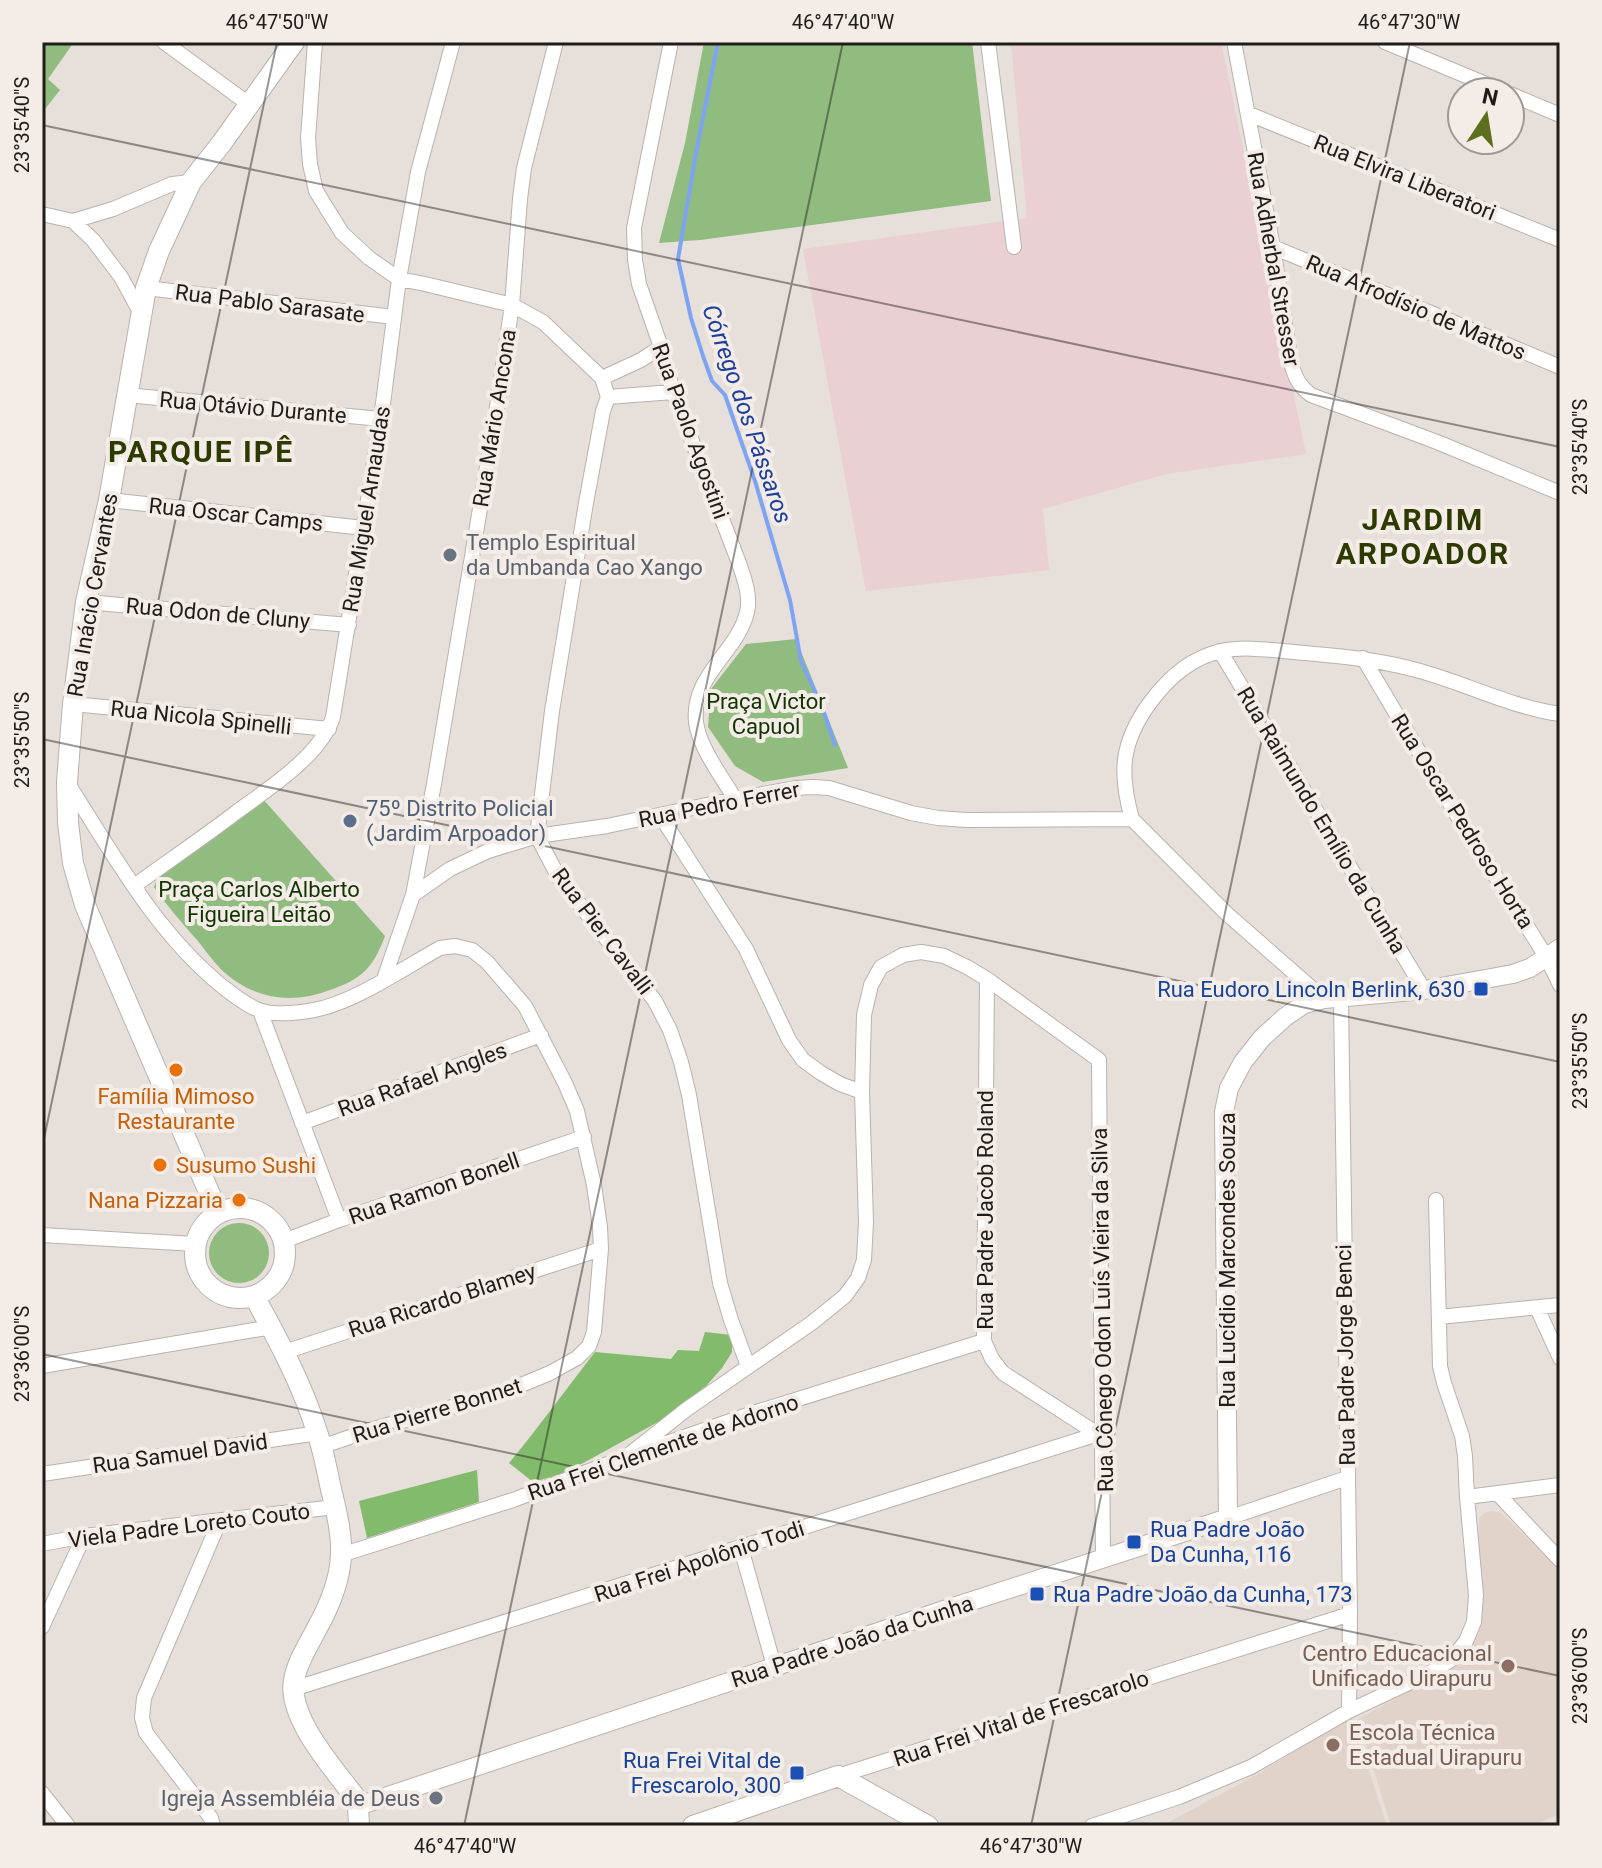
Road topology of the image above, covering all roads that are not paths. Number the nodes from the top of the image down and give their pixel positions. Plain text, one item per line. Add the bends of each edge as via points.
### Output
1 (164, 42) edge
2 (294, 42) edge
3 (315, 42) edge
4 (453, 42) edge
5 (556, 42) edge
6 (671, 42) edge
7 (988, 42) edge
8 (1234, 42) edge
9 (1385, 42) edge
10 (1467, 76) edge
11 (1526, 101) edge
12 (250, 105) junction
13 (1249, 114) junction
14 (1560, 115) edge
15 (191, 182) junction
16 (42, 214) edge
17 (73, 221) junction
18 (1560, 240) edge
19 (1014, 247) dead end
20 (1273, 247) junction
21 (399, 279) junction
22 (146, 288) junction
23 (512, 305) junction
24 (140, 312) junction
25 (394, 317) junction
26 (661, 347) junction
27 (1560, 367) edge
28 (602, 378) junction
29 (673, 392) junction
30 (126, 395) junction
31 (608, 397) junction
32 (381, 419) junction
33 (1560, 493) edge
34 (109, 500) junction
35 (364, 528) junction
36 (86, 602) junction
37 (349, 625) junction
38 (1220, 651) junction
39 (1363, 658) junction
40 (73, 704) junction
41 (1560, 714) edge
42 (329, 729) junction
43 (67, 782) junction
44 (735, 799) junction
45 (660, 815) junction
46 (1132, 819) junction
47 (537, 836) junction
48 (134, 886) junction
49 (413, 895) junction
50 (1554, 953) edge
51 (384, 979) junction
52 (987, 979) junction
53 (1560, 985) edge
54 (1424, 990) junction
55 (1332, 999) junction
56 (260, 1011) junction
57 (541, 1035) junction
58 (862, 1092) junction
59 (302, 1123) junction
60 (584, 1137) junction
61 (1436, 1200) dead end
62 (218, 1213) junction
63 (339, 1220) junction
64 (42, 1235) edge
65 (284, 1241) junction
66 (195, 1244) junction
67 (601, 1249) junction
68 (254, 1296) junction
69 (1560, 1305) edge
70 (1537, 1308) junction
71 (1439, 1317) junction
72 (272, 1327) junction
73 (984, 1341) junction
74 (284, 1352) junction
75 (1559, 1355) edge
76 (42, 1366) edge
77 (748, 1366) junction
78 (1100, 1432) junction
79 (320, 1440) junction
80 (626, 1457) junction
81 (42, 1474) edge
82 (1347, 1478) junction
83 (1560, 1485) edge
84 (1498, 1494) junction
85 (1467, 1497) junction
86 (335, 1507) junction
87 (1228, 1518) junction
88 (220, 1520) junction
89 (84, 1536) junction
90 (42, 1544) edge
91 (741, 1548) junction
92 (341, 1555) junction
93 (1103, 1559) junction
94 (1560, 1560) edge
95 (1350, 1614) junction
96 (42, 1627) edge
97 (774, 1666) junction
98 (293, 1689) junction
99 (1349, 1711) junction
100 (838, 1776) junction
101 (42, 1793) edge
102 (358, 1816) edge
103 (68, 1826) edge
104 (213, 1826) edge
105 (693, 1826) edge
106 (928, 1826) edge
107 (1092, 1826) edge

1 - 12 street
2 - 12 main road, Rua Inácio Cervantes
3 - 21 street via 308,138 316,191 342,233
4 - 21 street, Rua Miguel Arnaudas via 418,172
5 - 23 street, Rua Mário Ancona via 524,168
6 - 26 street, Rua Paolo Agostini via 634,228 639,284
7 - 19 street
8 - 13 street, Rua Adherbal Stresser
9 - 10 street
11 - 14 street
12 - 15 main road, Rua Inácio Cervantes
13 - 18 street, Rua Elvira Liberatori
13 - 20 street, Rua Adherbal Stresser
15 - 17 street via 172,184
15 - 22 main road, Rua Inácio Cervantes
16 - 17 street
17 - 24 street via 110,260
20 - 27 street, Rua Afrodísio de Mattos
20 - 33 street, Rua Adherbal Stresser via 1291,363 1302,388
21 - 23 street
21 - 25 street, Rua Miguel Arnaudas
22 - 24 main road, Rua Inácio Cervantes
22 - 25 street, Rua Pablo Sarasate
23 - 28 street via 543,322
23 - 49 street, Rua Mário Ancona
24 - 30 main road, Rua Inácio Cervantes
25 - 32 street, Rua Miguel Arnaudas
26 - 28 street
26 - 29 street, Rua Paolo Agostini
28 - 31 street
29 - 31 street
29 - 44 street, Rua Paolo Agostini via 747,588 748,610 740,629 695,704 703,744
30 - 32 street, Rua Otávio Durante
30 - 34 main road, Rua Inácio Cervantes
31 - 47 street via 559,667
32 - 35 street, Rua Miguel Arnaudas
34 - 35 street, Rua Oscar Camps
34 - 36 main road, Rua Inácio Cervantes
35 - 37 street, Rua Miguel Arnaudas
36 - 37 street, Rua Odon de Cluny
36 - 40 main road, Rua Inácio Cervantes
37 - 42 street, Rua Miguel Arnaudas
38 - 39 street via 1247,648
38 - 46 street via 1179,670 1135,723 1123,775
38 - 54 street, Rua Raimundo Emílio da Cunha
39 - 41 street
39 - 50 street, Rua Oscar Pedroso Horta via 1455,812
40 - 42 street, Rua Nicola Spinelli
40 - 43 main road, Rua Inácio Cervantes
42 - 48 street, Rua Miguel Arnaudas via 277,782
43 - 48 street
43 - 62 main road, Rua Inácio Cervantes via 73,863 85,905
44 - 45 street, Rua Pedro Ferrer
44 - 46 street, Rua Pedro Ferrer via 813,787 938,818
45 - 47 street, Rua Pedro Ferrer
45 - 58 street via 746,949 803,1060
46 - 55 street via 1226,913
47 - 49 street, Rua Pedro Ferrer via 450,869
47 - 77 street, Rua Pier Cavalli via 559,878 655,1001 670,1030 689,1095 720,1283
48 - 56 street via 201,970
49 - 51 street, Rua Mário Ancona
50 - 53 street, Rua Oscar Pedroso Horta
50 - 54 street, Rua Lucídio Marcondes Souza via 1513,974
51 - 56 street via 316,1010
51 - 57 street, Rua Pierre Bonnet via 440,948 472,950 525,1006
52 - 58 street via 944,956 921,952 881,967 864,1015
52 - 73 street, Rua Padre Jacob Roland
52 - 78 street, Rua Cônego Odon Luís Vieira da Silva via 1099,1060
54 - 55 street, Rua Lucídio Marcondes Souza
55 - 82 street, Rua Padre Jorge Benci
55 - 87 street, Rua Lucídio Marcondes Souza via 1304,1004 1262,1038 1229,1088 1224,1112
56 - 59 street
57 - 59 street, Rua Rafael Angles
57 - 60 street, Rua Pierre Bonnet
58 - 77 street via 866,1222 858,1278 813,1322
59 - 63 street
60 - 63 street, Rua Ramon Bonell
60 - 67 street, Rua Pierre Bonnet
61 - 71 street
62 - 65 main road via 234,1208 265,1215
62 - 66 main road
63 - 65 street, Rua Ramon Bonell
64 - 66 street
65 - 68 main road via 286,1255 277,1280
66 - 68 main road via 195,1260 209,1287 239,1299
67 - 74 street, Rua Ricardo Blamey
67 - 79 street, Rua Pierre Bonnet via 594,1332 577,1358 502,1393
68 - 72 main road
69 - 70 street
70 - 71 street
70 - 75 street
71 - 85 street via 1440,1366 1462,1436
72 - 74 main road
72 - 76 street
73 - 78 street, Rua Padre Jacob Roland via 1003,1373
73 - 80 street, Rua Frei Clemente de Adorno
74 - 79 main road
77 - 80 street
78 - 91 street, Rua Frei Apolônio Todi
78 - 93 street, Rua Cônego Odon Luís Vieira da Silva
79 - 81 street, Rua Samuel David
79 - 86 main road
80 - 92 street, Rua Frei Clemente de Adorno
82 - 87 street, Rua Padre João da Cunha
82 - 95 street, Rua Padre Jorge Benci
83 - 84 street
84 - 85 street
84 - 94 street
85 - 99 street via 1476,1595 1466,1641 1452,1659 1430,1673
86 - 88 street, Viela Padre Loreto Couto
86 - 92 main road
87 - 93 street, Rua Padre João da Cunha
88 - 89 street, Viela Padre Loreto Couto
88 - 104 street via 144,1698 142,1718 146,1733
89 - 90 street, Viela Padre Loreto Couto
89 - 96 street
91 - 97 street
91 - 98 street, Rua Frei Apolônio Todi
92 - 98 main road via 327,1610 299,1662
93 - 97 street, Rua Padre João da Cunha
95 - 99 street, Rua Padre Jorge Benci
95 - 100 street, Rua Frei Vital de Frescarolo
97 - 102 street, Rua Padre João da Cunha
98 - 102 main road via 299,1714 355,1797
99 - 107 street via 1251,1767
100 - 105 main road, Rua Frei Vital de Frescarolo
100 - 106 main road
101 - 103 street

